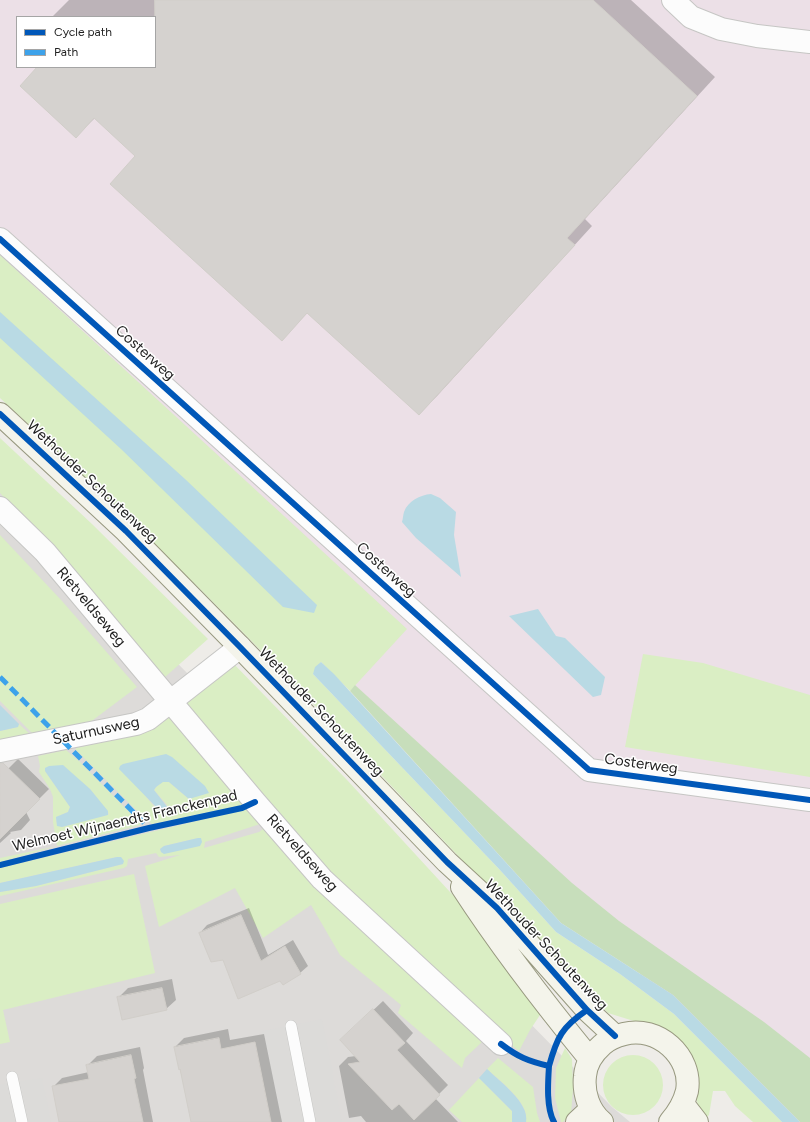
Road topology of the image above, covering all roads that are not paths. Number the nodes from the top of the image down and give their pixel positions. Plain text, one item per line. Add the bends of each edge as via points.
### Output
1 (673, 0) edge
2 (810, 42) edge
3 (0, 239) edge
4 (0, 414) edge
5 (0, 508) edge
6 (240, 647) junction
7 (172, 701) junction
8 (0, 752) edge
9 (810, 800) edge
10 (447, 862) junction
11 (291, 1026) dead end
12 (615, 1036) junction
13 (501, 1044) dead end
14 (590, 1059) junction
15 (12, 1077) dead end
16 (683, 1104) junction
17 (590, 1118) edge
18 (22, 1122) edge
19 (310, 1122) edge
20 (670, 1122) edge
21 (697, 1122) edge

1 - 2 street via 691,17 721,30
3 - 9 street, Costerweg via 589,770
4 - 6 street, Wethouder Schoutenweg via 126,531
5 - 7 street, Rietveldseweg via 45,552
6 - 7 street, Saturnusweg
6 - 10 street, Wethouder Schoutenweg
7 - 8 street, Saturnusweg via 148,719 136,724
7 - 13 street, Rietveldseweg via 322,879
10 - 12 street, Wethouder Schoutenweg via 497,908 587,1010
10 - 14 street, Wethouder Schoutenweg via 482,918
11 - 19 lane
12 - 14 street via 601,1046
12 - 16 street via 630,1032 646,1033 660,1038 672,1047 687,1074 687,1090
14 - 17 street via 584,1084
15 - 18 lane
16 - 20 street
16 - 21 street

